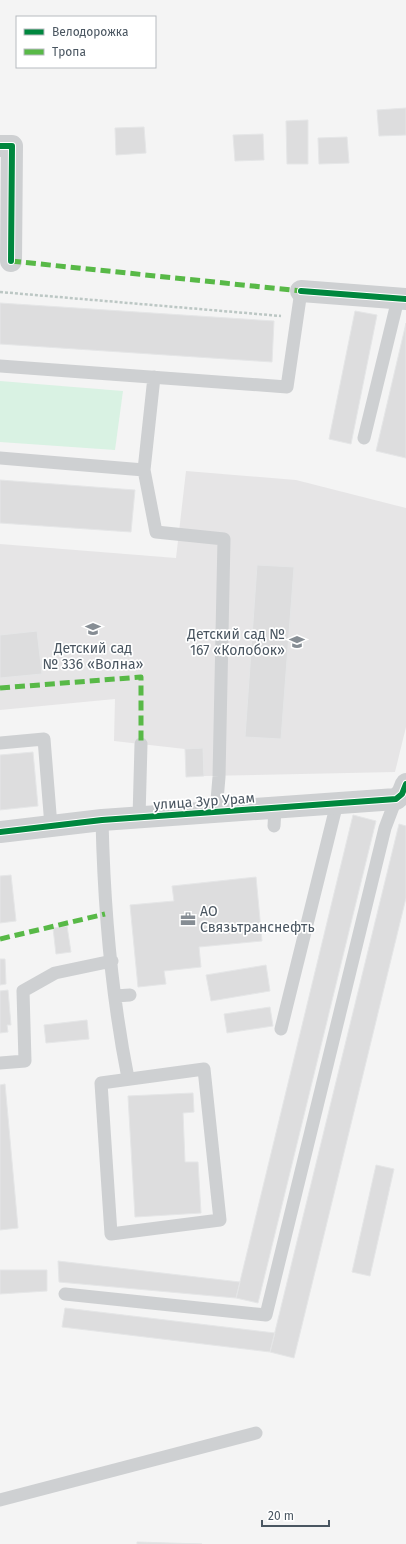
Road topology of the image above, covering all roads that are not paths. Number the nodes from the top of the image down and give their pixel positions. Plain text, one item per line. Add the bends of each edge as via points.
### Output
1 (0, 146) edge
2 (5, 261) edge
3 (301, 291) joint
4 (402, 299) edge
5 (0, 366) edge
6 (154, 377) junction
7 (364, 438) dead end
8 (0, 458) edge
9 (144, 470) junction
10 (0, 743) edge
11 (141, 744) dead end
12 (403, 792) edge
13 (337, 803) junction
14 (216, 812) junction
15 (139, 818) junction
16 (102, 820) junction
17 (52, 826) junction
18 (0, 832) edge
19 (112, 961) junction
20 (130, 994) dead end
21 (115, 996) junction
22 (281, 1029) dead end
23 (0, 1063) edge
24 (128, 1078) junction
25 (65, 1294) dead end
26 (256, 1433) dead end
27 (0, 1500) edge

1 - 2 street via 12,146
3 - 4 street
3 - 6 lane via 287,387
4 - 7 lane
5 - 6 lane
6 - 9 lane
8 - 9 lane
9 - 14 lane via 156,532 224,539 220,777
10 - 17 lane via 44,739
11 - 15 lane
12 - 13 street, улица Зур Урам
12 - 25 lane via 385,828 266,1315
13 - 14 street, улица Зур Урам via 275,817
13 - 22 lane
14 - 15 street, улица Зур Урам
15 - 16 street, улица Зур Урам
16 - 17 street, улица Зур Урам
16 - 19 lane via 109,866 105,914
17 - 18 street, улица Зур Урам
19 - 21 lane
19 - 23 lane via 54,972 23,991 24,1061
20 - 21 lane
21 - 24 lane via 118,1028
24 - 24 lane via 101,1083 111,1234 220,1220 204,1069
26 - 27 lane

